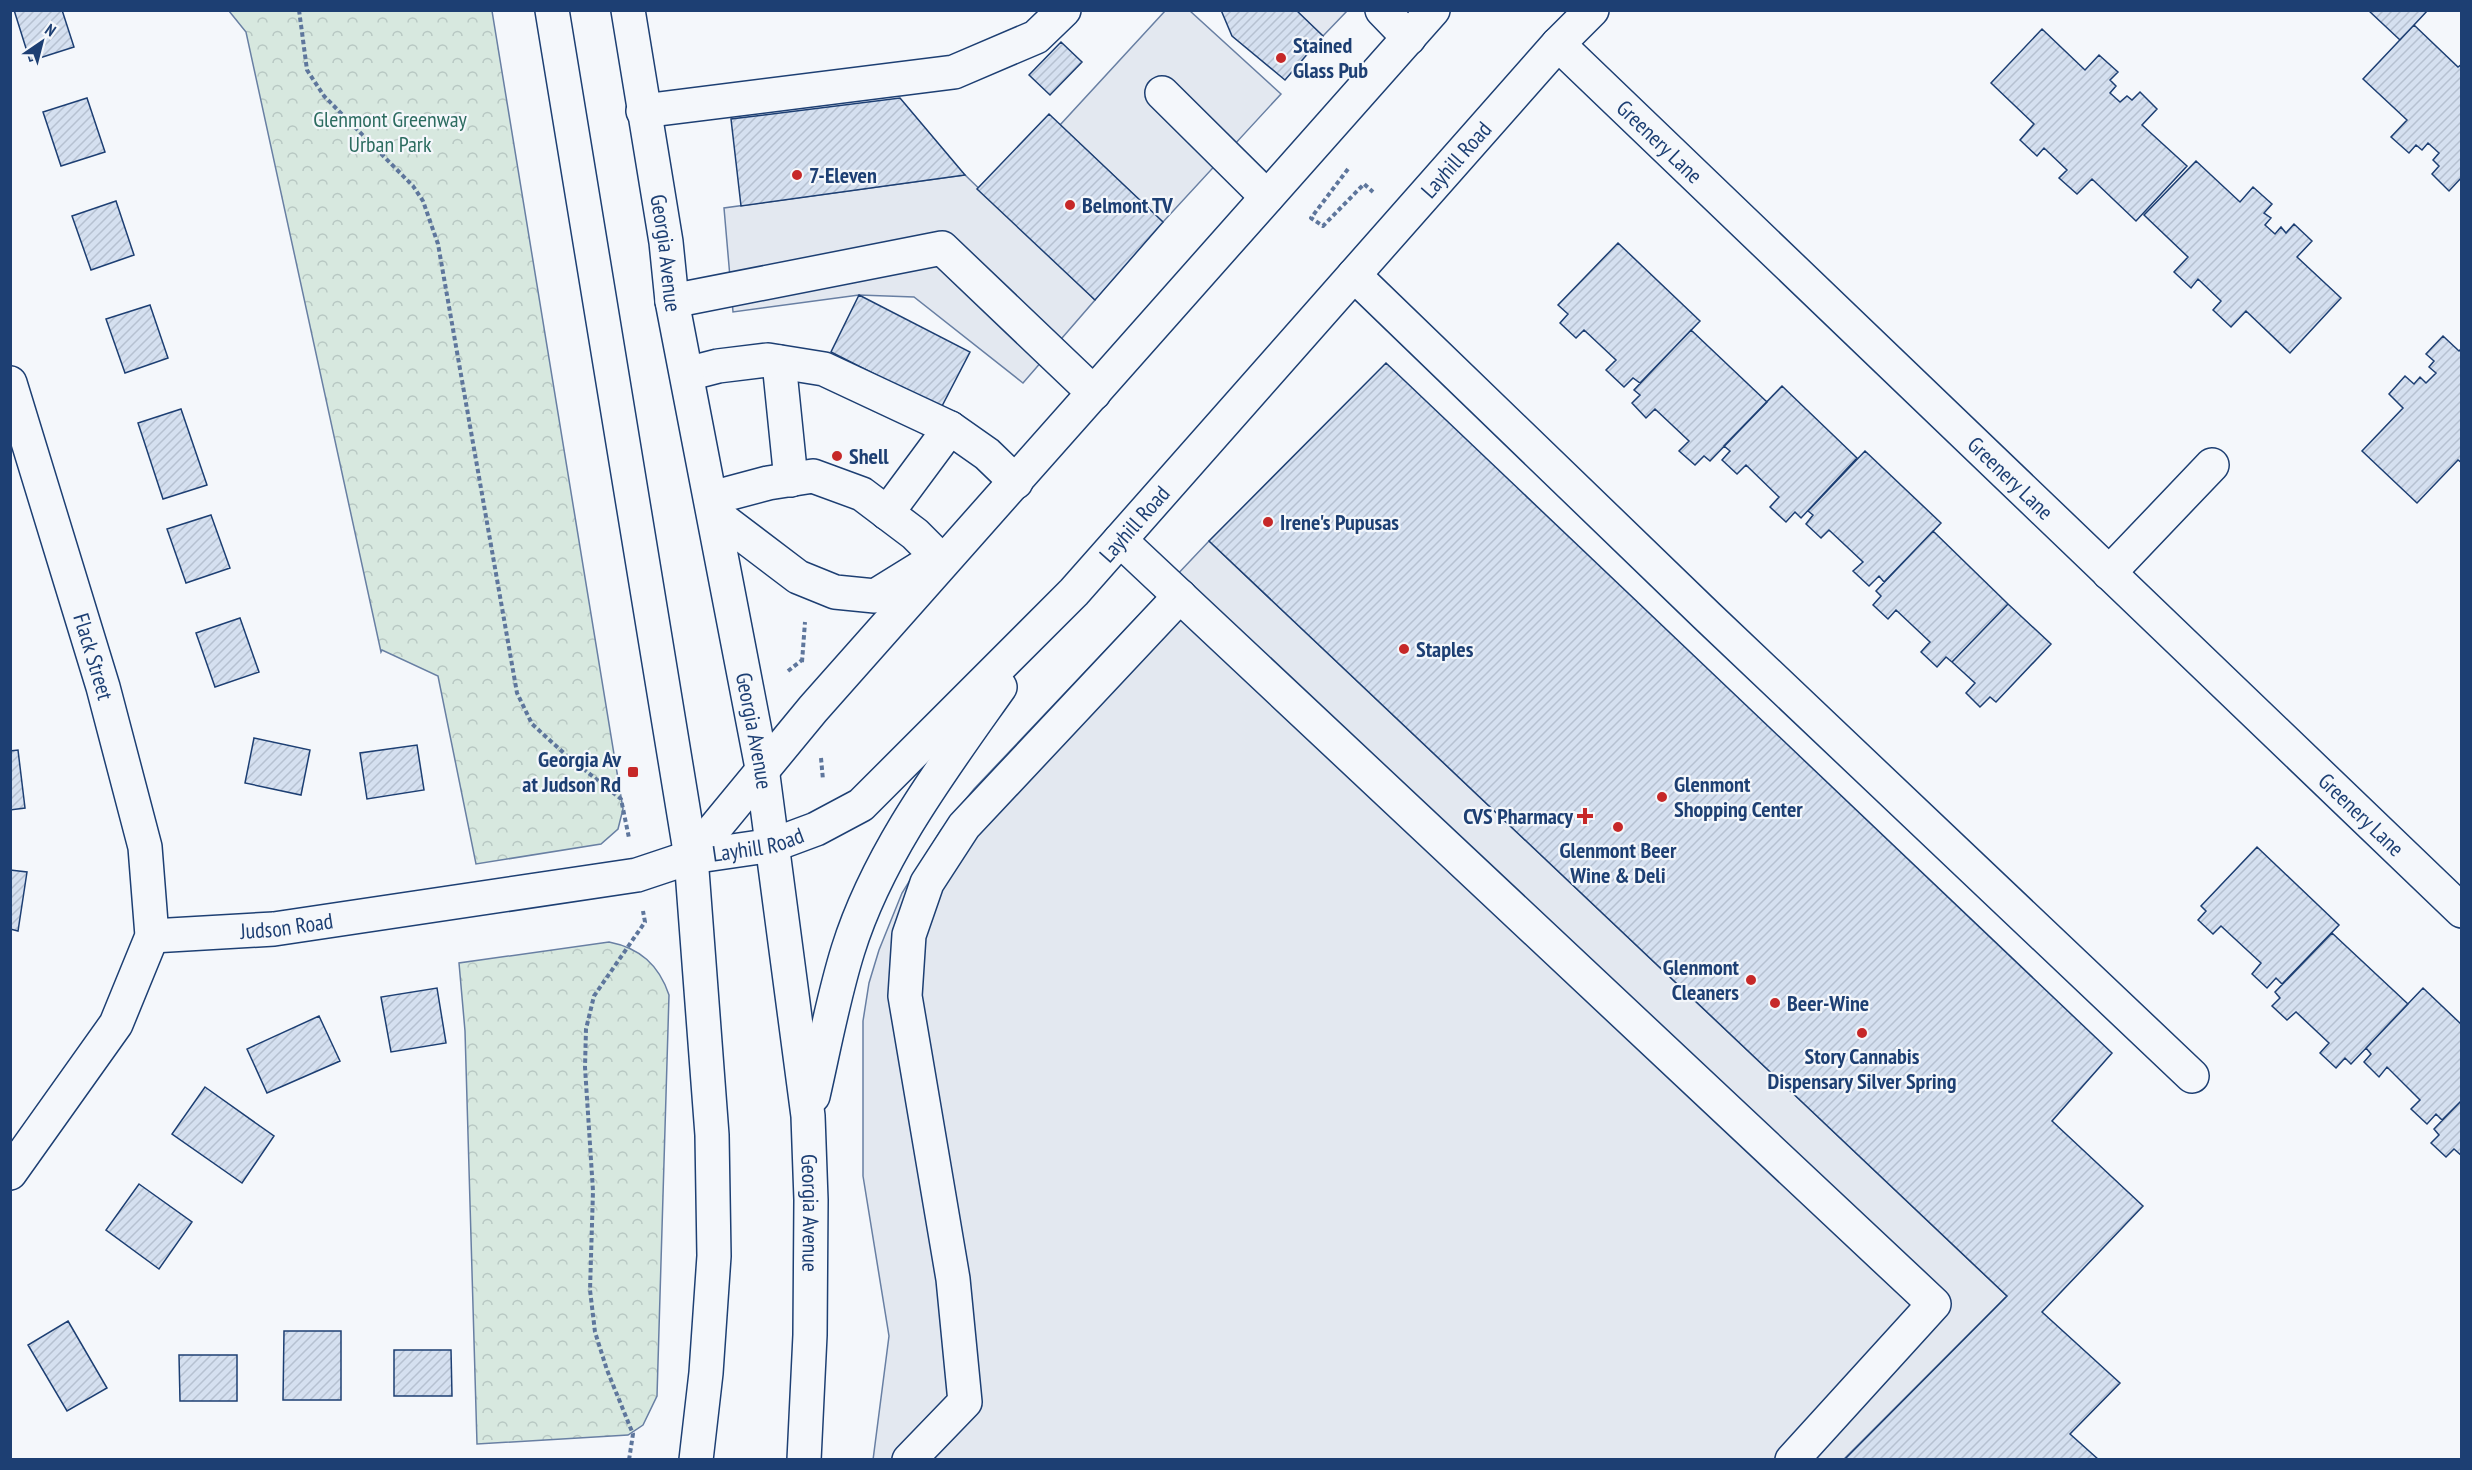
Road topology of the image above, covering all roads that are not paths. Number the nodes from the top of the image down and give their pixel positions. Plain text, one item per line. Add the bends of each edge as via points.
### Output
1 (552, 10) edge
2 (628, 10) edge
3 (1064, 10) edge
4 (1382, 10) edge
5 (1433, 10) edge
6 (1592, 10) edge
7 (1409, 38) junction
8 (1558, 45) junction
9 (1162, 93) dead end
10 (643, 111) junction
11 (1267, 197) junction
12 (1354, 275) junction
13 (672, 301) junction
14 (779, 362) junction
15 (687, 374) junction
16 (10, 383) edge
17 (1094, 393) junction
18 (950, 428) junction
19 (2212, 465) dead end
20 (791, 480) junction
21 (1016, 482) junction
22 (713, 506) junction
23 (887, 513) junction
24 (1120, 540) junction
25 (950, 549) junction
26 (2109, 573) junction
27 (1180, 596) junction
28 (1050, 616) junction
29 (762, 768) junction
30 (772, 845) junction
31 (691, 857) junction
32 (2462, 911) edge
33 (152, 936) junction
34 (2192, 1076) dead end
35 (808, 1116) junction
36 (10, 1173) edge
37 (696, 1460) edge
38 (804, 1460) edge
39 (909, 1460) edge
40 (1792, 1460) edge

1 - 31 main road
2 - 10 main road, Georgia Avenue
3 - 10 main road via 1036,37 954,72
4 - 7 main road
5 - 7 main road, Layhill Road
6 - 8 main road, Layhill Road
7 - 11 main road, Layhill Road
8 - 12 main road, Layhill Road
8 - 26 main road, Greenery Lane
9 - 11 main road
10 - 13 main road, Georgia Avenue
11 - 17 main road, Layhill Road
12 - 24 main road, Layhill Road
12 - 34 main road
13 - 15 main road, Georgia Avenue
13 - 17 main road via 942,248
14 - 15 main road via 718,366
14 - 18 main road via 824,369
14 - 20 main road
15 - 22 main road, Georgia Avenue
16 - 33 main road, Flack Street via 103,687 145,847
17 - 21 main road, Layhill Road
18 - 21 main road via 987,454
18 - 23 main road
19 - 26 main road
20 - 22 main road
20 - 23 main road via 813,476 862,494
21 - 25 main road, Layhill Road
22 - 25 main road via 798,577 835,592 875,596
22 - 29 main road, Georgia Avenue
23 - 25 main road via 915,534
24 - 27 main road
24 - 28 main road, Layhill Road
25 - 29 main road, Layhill Road
26 - 32 main road, Greenery Lane
27 - 39 main road via 964,826 927,883 909,935 905,996 953,1279 965,1402
27 - 40 main road via 1934,1304
28 - 30 main road, Layhill Road via 861,805 816,830
28 - 35 main road via 946,764 887,858 848,950
29 - 30 main road, Georgia Avenue
29 - 31 main road, Layhill Road
30 - 31 main road, Layhill Road
30 - 35 main road, Georgia Avenue
31 - 33 main road, Judson Road via 637,875 274,928
31 - 37 main road via 712,1135 714,1256
33 - 36 main road via 116,1024
35 - 38 main road, Georgia Avenue via 810,1335

